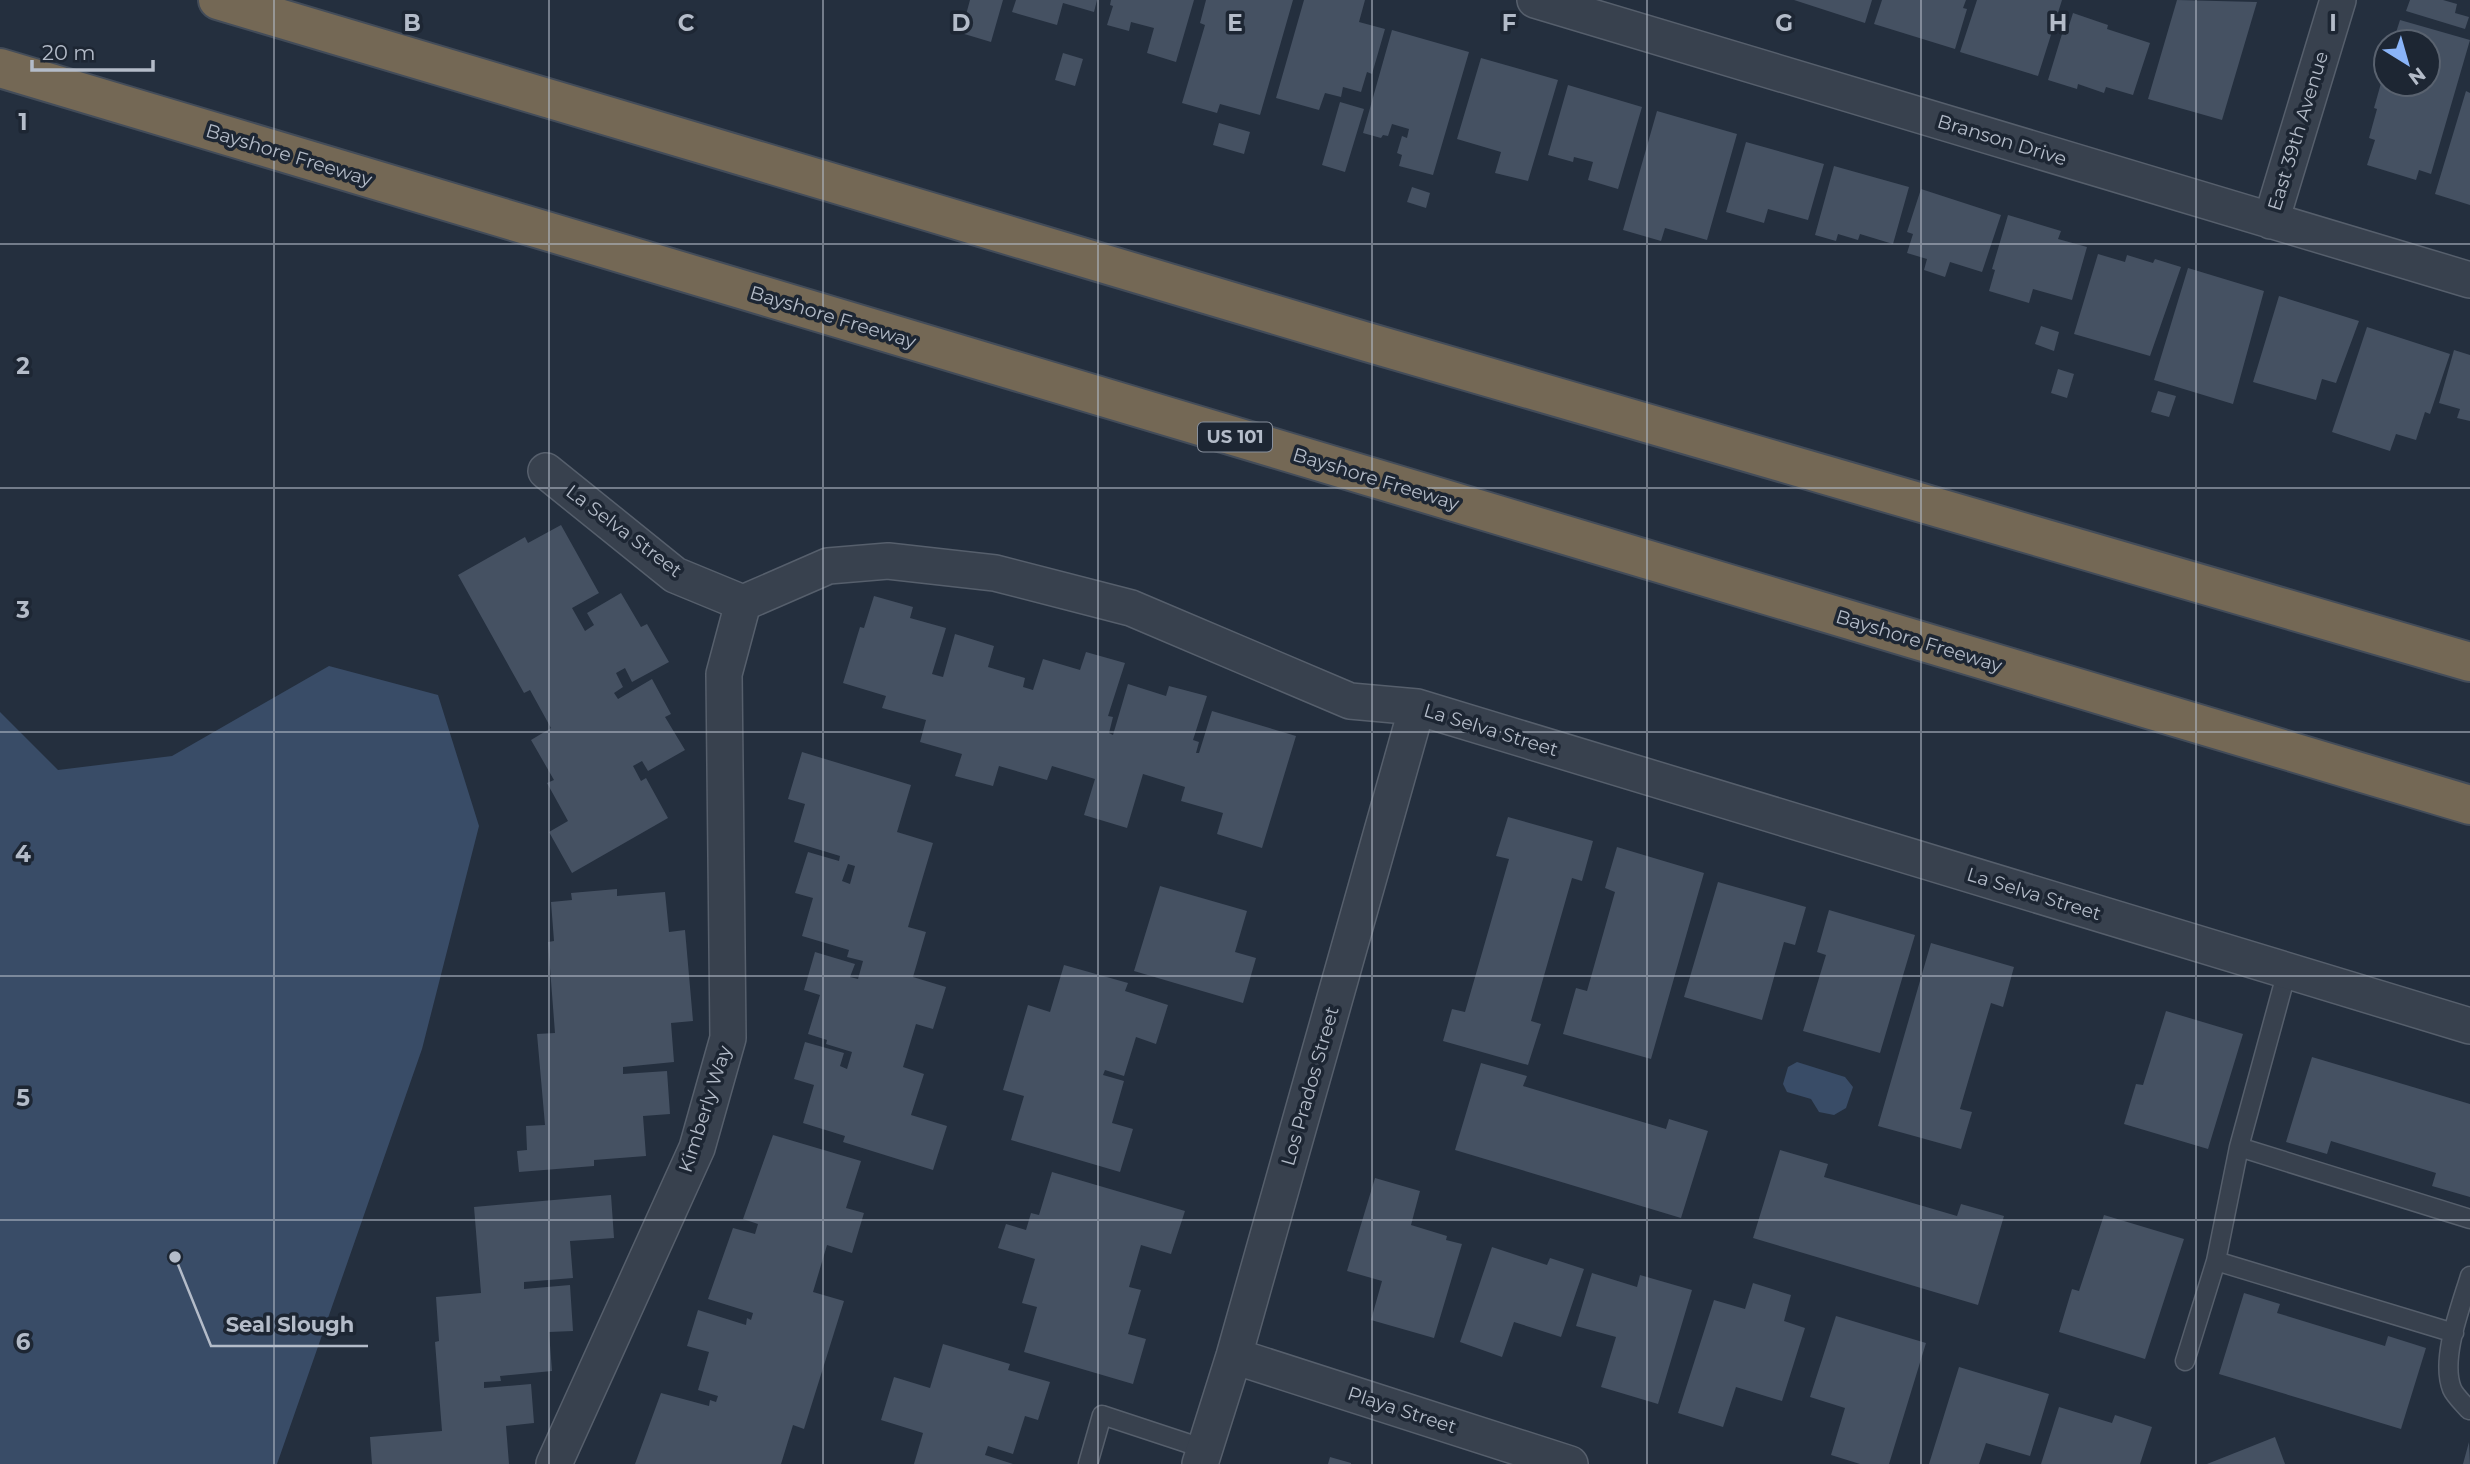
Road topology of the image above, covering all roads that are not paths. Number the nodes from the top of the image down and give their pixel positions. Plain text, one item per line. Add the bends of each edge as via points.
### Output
1 (218, 0) edge
2 (1535, 0) edge
3 (2337, 0) edge
4 (0, 68) edge
5 (2271, 221) junction
6 (2470, 280) edge
7 (546, 471) dead end
8 (743, 603) junction
9 (2470, 662) edge
10 (1417, 707) junction
11 (2470, 805) edge
12 (2287, 971) junction
13 (2470, 1026) edge
14 (2239, 1147) junction
15 (2470, 1219) edge
16 (2216, 1261) junction
17 (2470, 1276) edge
18 (2454, 1333) junction
19 (1234, 1356) junction
20 (2185, 1361) dead end
21 (2469, 1410) edge
22 (1202, 1456) edge
23 (554, 1464) edge
24 (1088, 1464) edge
25 (1570, 1464) edge

1 - 9 highway via 1367,342
2 - 5 street, Branson Drive
3 - 5 street, East 39th Avenue
4 - 11 highway, Bayshore Freeway / US 101
5 - 6 street, Branson Drive
7 - 8 street, La Selva Street via 675,575
8 - 10 street, La Selva Street via 828,566 888,561 995,573 1131,608 1350,701
8 - 23 street, Kimberly Way via 724,674 728,1038 696,1147
10 - 12 street, La Selva Street
10 - 19 street, Los Prados Street
12 - 13 street, La Selva Street
12 - 14 lane
14 - 15 lane
14 - 16 lane
16 - 18 lane
16 - 20 lane
17 - 18 lane
18 - 21 lane via 2449,1368 2452,1389
19 - 22 street, Los Prados Street
19 - 25 street, Playa Street
22 - 24 lane via 1102,1415

